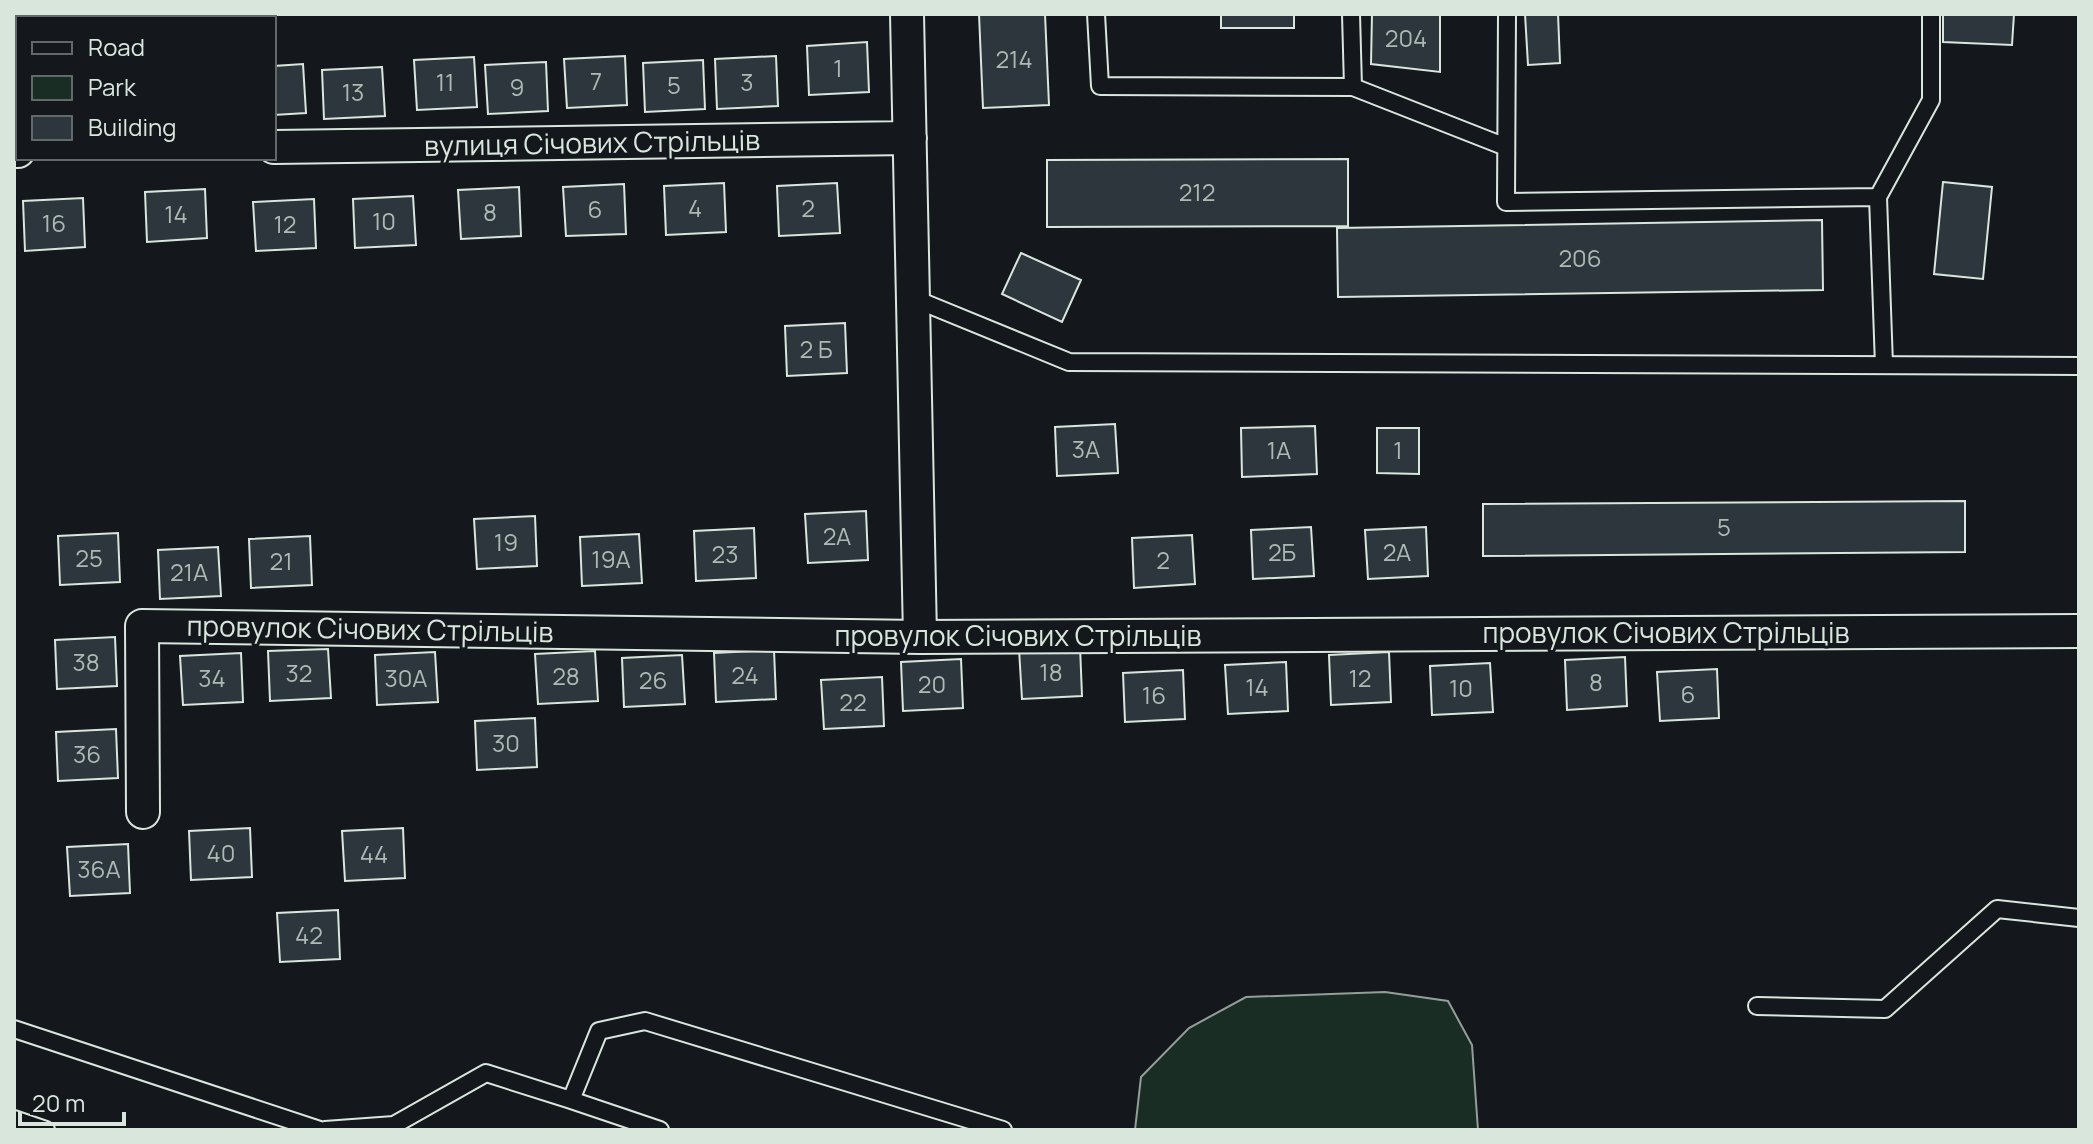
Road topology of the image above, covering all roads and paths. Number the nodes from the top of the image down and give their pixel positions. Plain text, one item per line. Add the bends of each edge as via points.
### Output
1 (907, 14) edge
2 (1096, 14) edge
3 (1351, 14) edge
4 (1507, 14) edge
5 (1931, 14) edge
6 (1353, 87) junction
7 (910, 138) junction
8 (276, 147) edge
9 (1506, 147) junction
10 (1878, 197) junction
11 (915, 299) junction
12 (1884, 365) junction
13 (2079, 366) edge
14 (2079, 631) edge
15 (920, 637) junction
16 (143, 812) dead end
17 (2079, 918) edge
18 (1757, 1006) dead end
19 (14, 1029) edge
20 (571, 1100) junction
21 (14, 1119) edge
22 (398, 1128) edge
23 (40, 1129) edge
24 (322, 1130) edge
25 (660, 1130) edge
26 (1003, 1130) edge

1 - 7 street
2 - 6 lane via 1100,86
3 - 6 lane
4 - 9 lane
5 - 10 lane via 1931,100
6 - 9 lane
7 - 8 street, вулиця Січових Стрільців
7 - 11 street
9 - 10 lane via 1506,202
10 - 12 lane
11 - 12 lane via 1069,362
11 - 15 street
12 - 13 lane
14 - 15 street, провулок Січових Стрільців
15 - 16 street, провулок Січових Стрільців via 142,626
17 - 18 lane via 1997,909 1885,1009
19 - 24 lane
20 - 22 lane via 486,1073
20 - 25 lane
20 - 26 lane via 599,1031 645,1021
21 - 23 lane
22 - 24 lane

